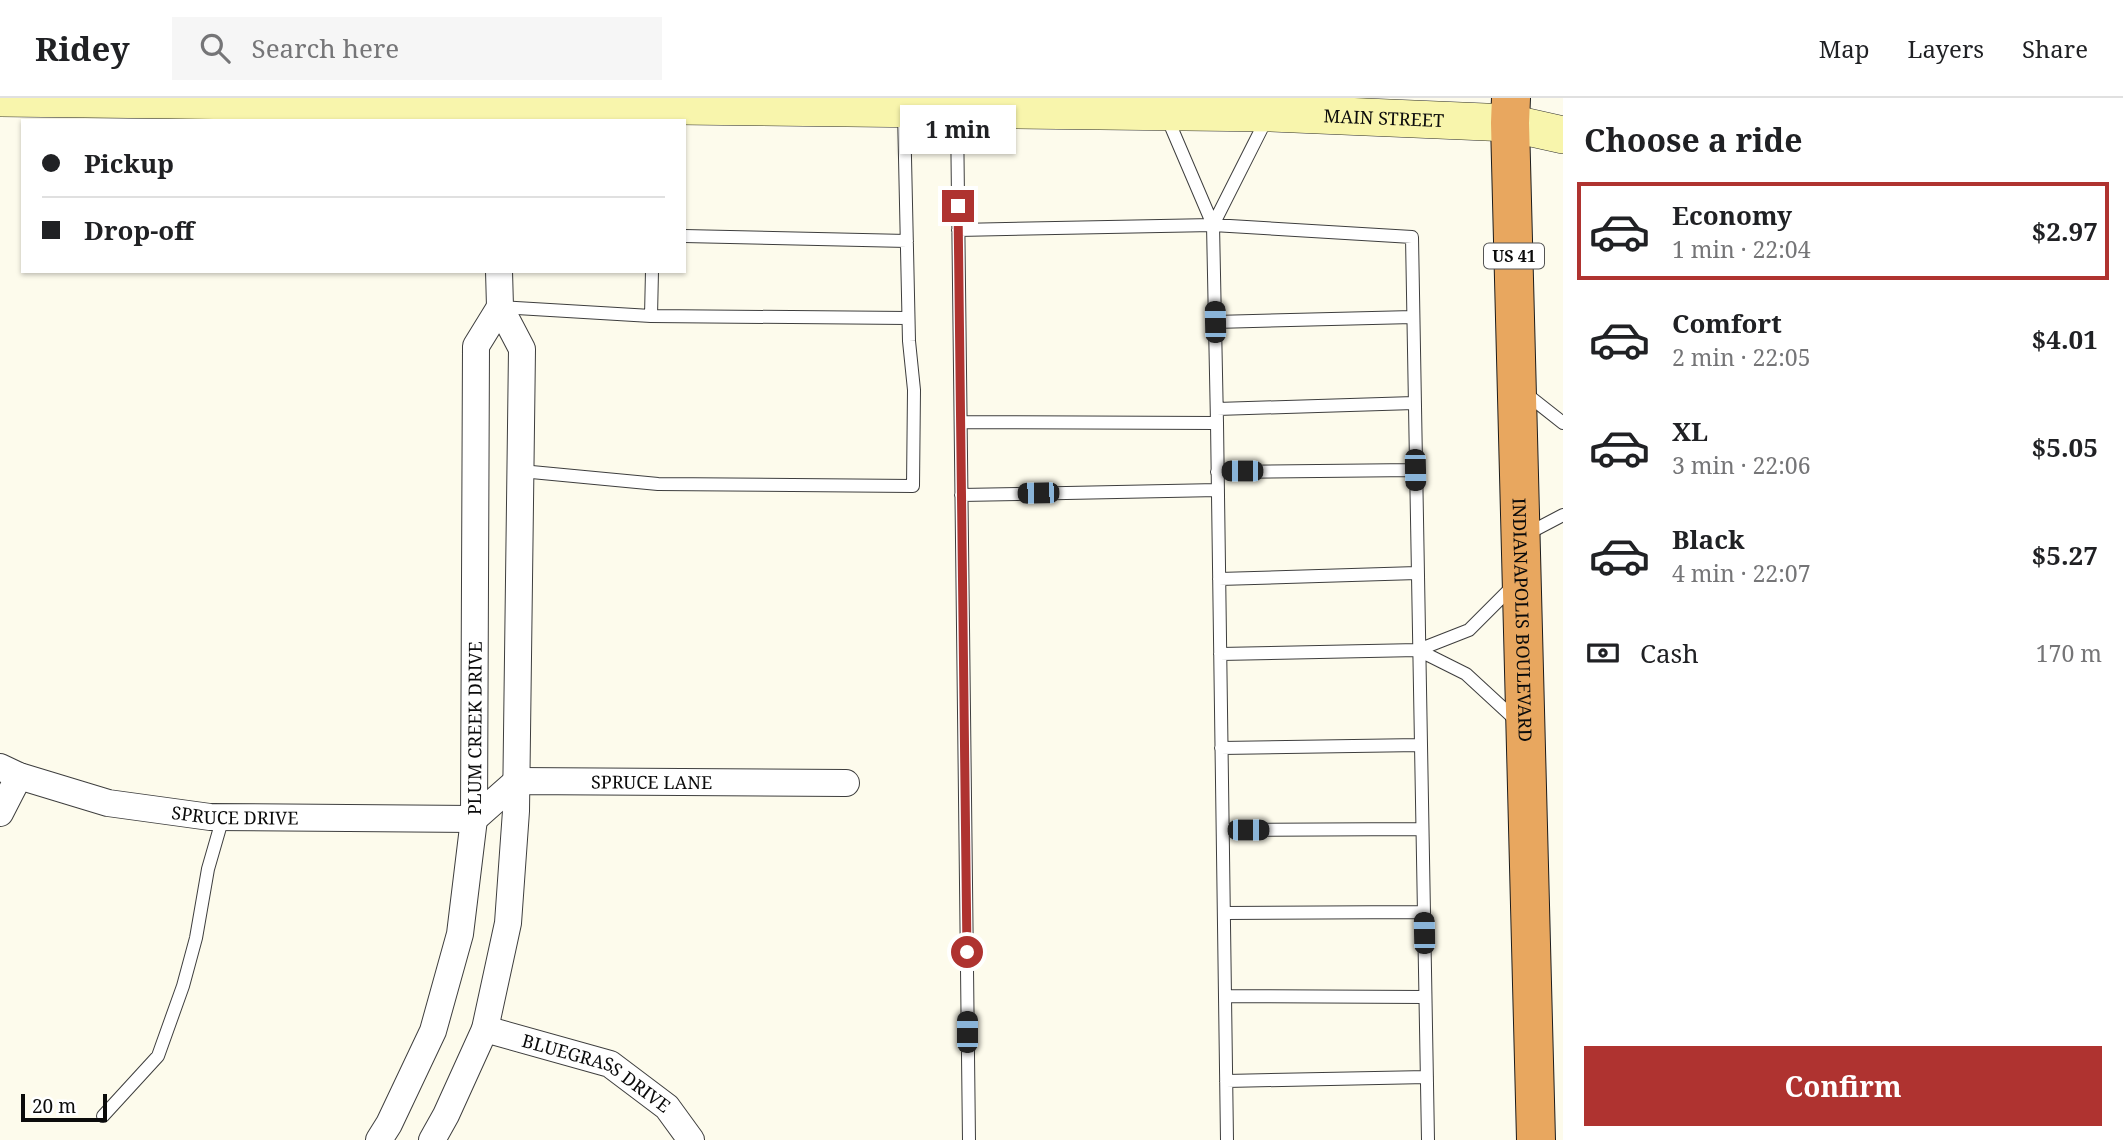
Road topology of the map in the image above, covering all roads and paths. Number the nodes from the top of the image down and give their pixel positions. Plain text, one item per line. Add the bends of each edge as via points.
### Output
1 (0, 98) edge
2 (777, 102) edge
3 (1066, 104) edge
4 (498, 107) edge
5 (1182, 107) edge
6 (904, 108) junction
7 (1563, 108) edge
8 (957, 109) junction
9 (1510, 111) edge
10 (1270, 113) junction
11 (1563, 135) edge
12 (1213, 225) junction
13 (958, 230) junction
14 (686, 236) edge
15 (906, 241) junction
16 (499, 273) edge
17 (652, 273) edge
18 (500, 307) junction
19 (651, 316) junction
20 (1413, 317) junction
21 (908, 318) junction
22 (1215, 322) junction
23 (1517, 388) junction
24 (1414, 403) junction
25 (1217, 409) junction
26 (961, 422) junction
27 (1217, 423) junction
28 (1563, 423) edge
29 (1415, 470) junction
30 (521, 471) junction
31 (1217, 472) junction
32 (1218, 490) junction
33 (961, 495) junction
34 (1563, 515) edge
35 (1522, 537) junction
36 (1417, 573) junction
37 (1521, 577) junction
38 (1219, 579) junction
39 (1418, 650) junction
40 (1220, 654) junction
41 (1525, 728) junction
42 (1420, 745) junction
43 (1221, 748) junction
44 (9, 772) edge
45 (517, 781) junction
46 (845, 783) dead end
47 (0, 813) edge
48 (223, 817) junction
49 (474, 819) junction
50 (1223, 830) junction
51 (1422, 830) junction
52 (1423, 912) junction
53 (1224, 914) junction
54 (1225, 996) junction
55 (1425, 997) junction
56 (485, 1029) junction
57 (1427, 1077) junction
58 (1226, 1081) junction
59 (103, 1116) dead end
60 (379, 1140) edge
61 (432, 1140) edge
62 (691, 1140) edge
63 (969, 1140) edge
64 (1227, 1140) edge
65 (1428, 1140) edge
66 (1536, 1140) edge

1 - 4 street, MAIN STREET
2 - 4 street, MAIN STREET
2 - 6 street, MAIN STREET
3 - 5 street, MAIN STREET
3 - 8 street, MAIN STREET
5 - 10 street, MAIN STREET
5 - 12 lane
6 - 8 street, MAIN STREET
6 - 15 lane
7 - 9 street, MAIN STREET
8 - 13 lane
9 - 10 street, MAIN STREET
9 - 11 street, MAIN STREET
9 - 23 highway, INDIANAPOLIS BOULEVARD / US 41
10 - 12 lane
12 - 13 lane
12 - 20 lane via 1412,237
12 - 22 lane
13 - 26 lane
14 - 15 lane
15 - 21 lane
16 - 18 street
17 - 19 lane
18 - 19 lane
18 - 30 street via 522,349
18 - 49 street, PLUM CREEK DRIVE via 476,346
19 - 21 lane
20 - 22 lane
20 - 24 lane
21 - 30 lane via 914,390 913,486 658,484
22 - 25 lane
23 - 28 lane
23 - 35 highway, INDIANAPOLIS BOULEVARD / US 41
24 - 25 lane
24 - 29 lane
25 - 27 lane
26 - 27 lane
26 - 33 lane
27 - 31 lane
29 - 31 lane
29 - 36 lane
30 - 45 street
31 - 32 lane
32 - 33 lane
32 - 38 lane
33 - 63 lane
34 - 35 lane
35 - 37 highway, INDIANAPOLIS BOULEVARD / US 41
36 - 38 lane
36 - 39 lane
37 - 39 lane via 1469,630
37 - 41 highway, INDIANAPOLIS BOULEVARD / US 41
38 - 40 lane
39 - 40 lane
39 - 41 lane via 1466,674
39 - 42 lane
40 - 43 lane
41 - 66 highway, INDIANAPOLIS BOULEVARD / US 41
42 - 43 lane
42 - 51 lane
43 - 50 lane
44 - 47 street
44 - 48 street, SPRUCE DRIVE via 108,803
45 - 46 street, SPRUCE LANE
45 - 49 street
45 - 56 street via 508,923
48 - 49 street, SPRUCE DRIVE
48 - 59 lane via 183,986 158,1056
49 - 60 street, PLUM CREEK DRIVE via 460,934 433,1031
50 - 51 lane
50 - 53 lane
51 - 52 lane
52 - 53 lane
52 - 55 lane
53 - 54 lane
54 - 55 lane
54 - 58 lane
55 - 57 lane
56 - 61 street
56 - 62 street, BLUEGRASS DRIVE via 610,1064 667,1107
57 - 58 lane
57 - 65 lane
58 - 64 lane

